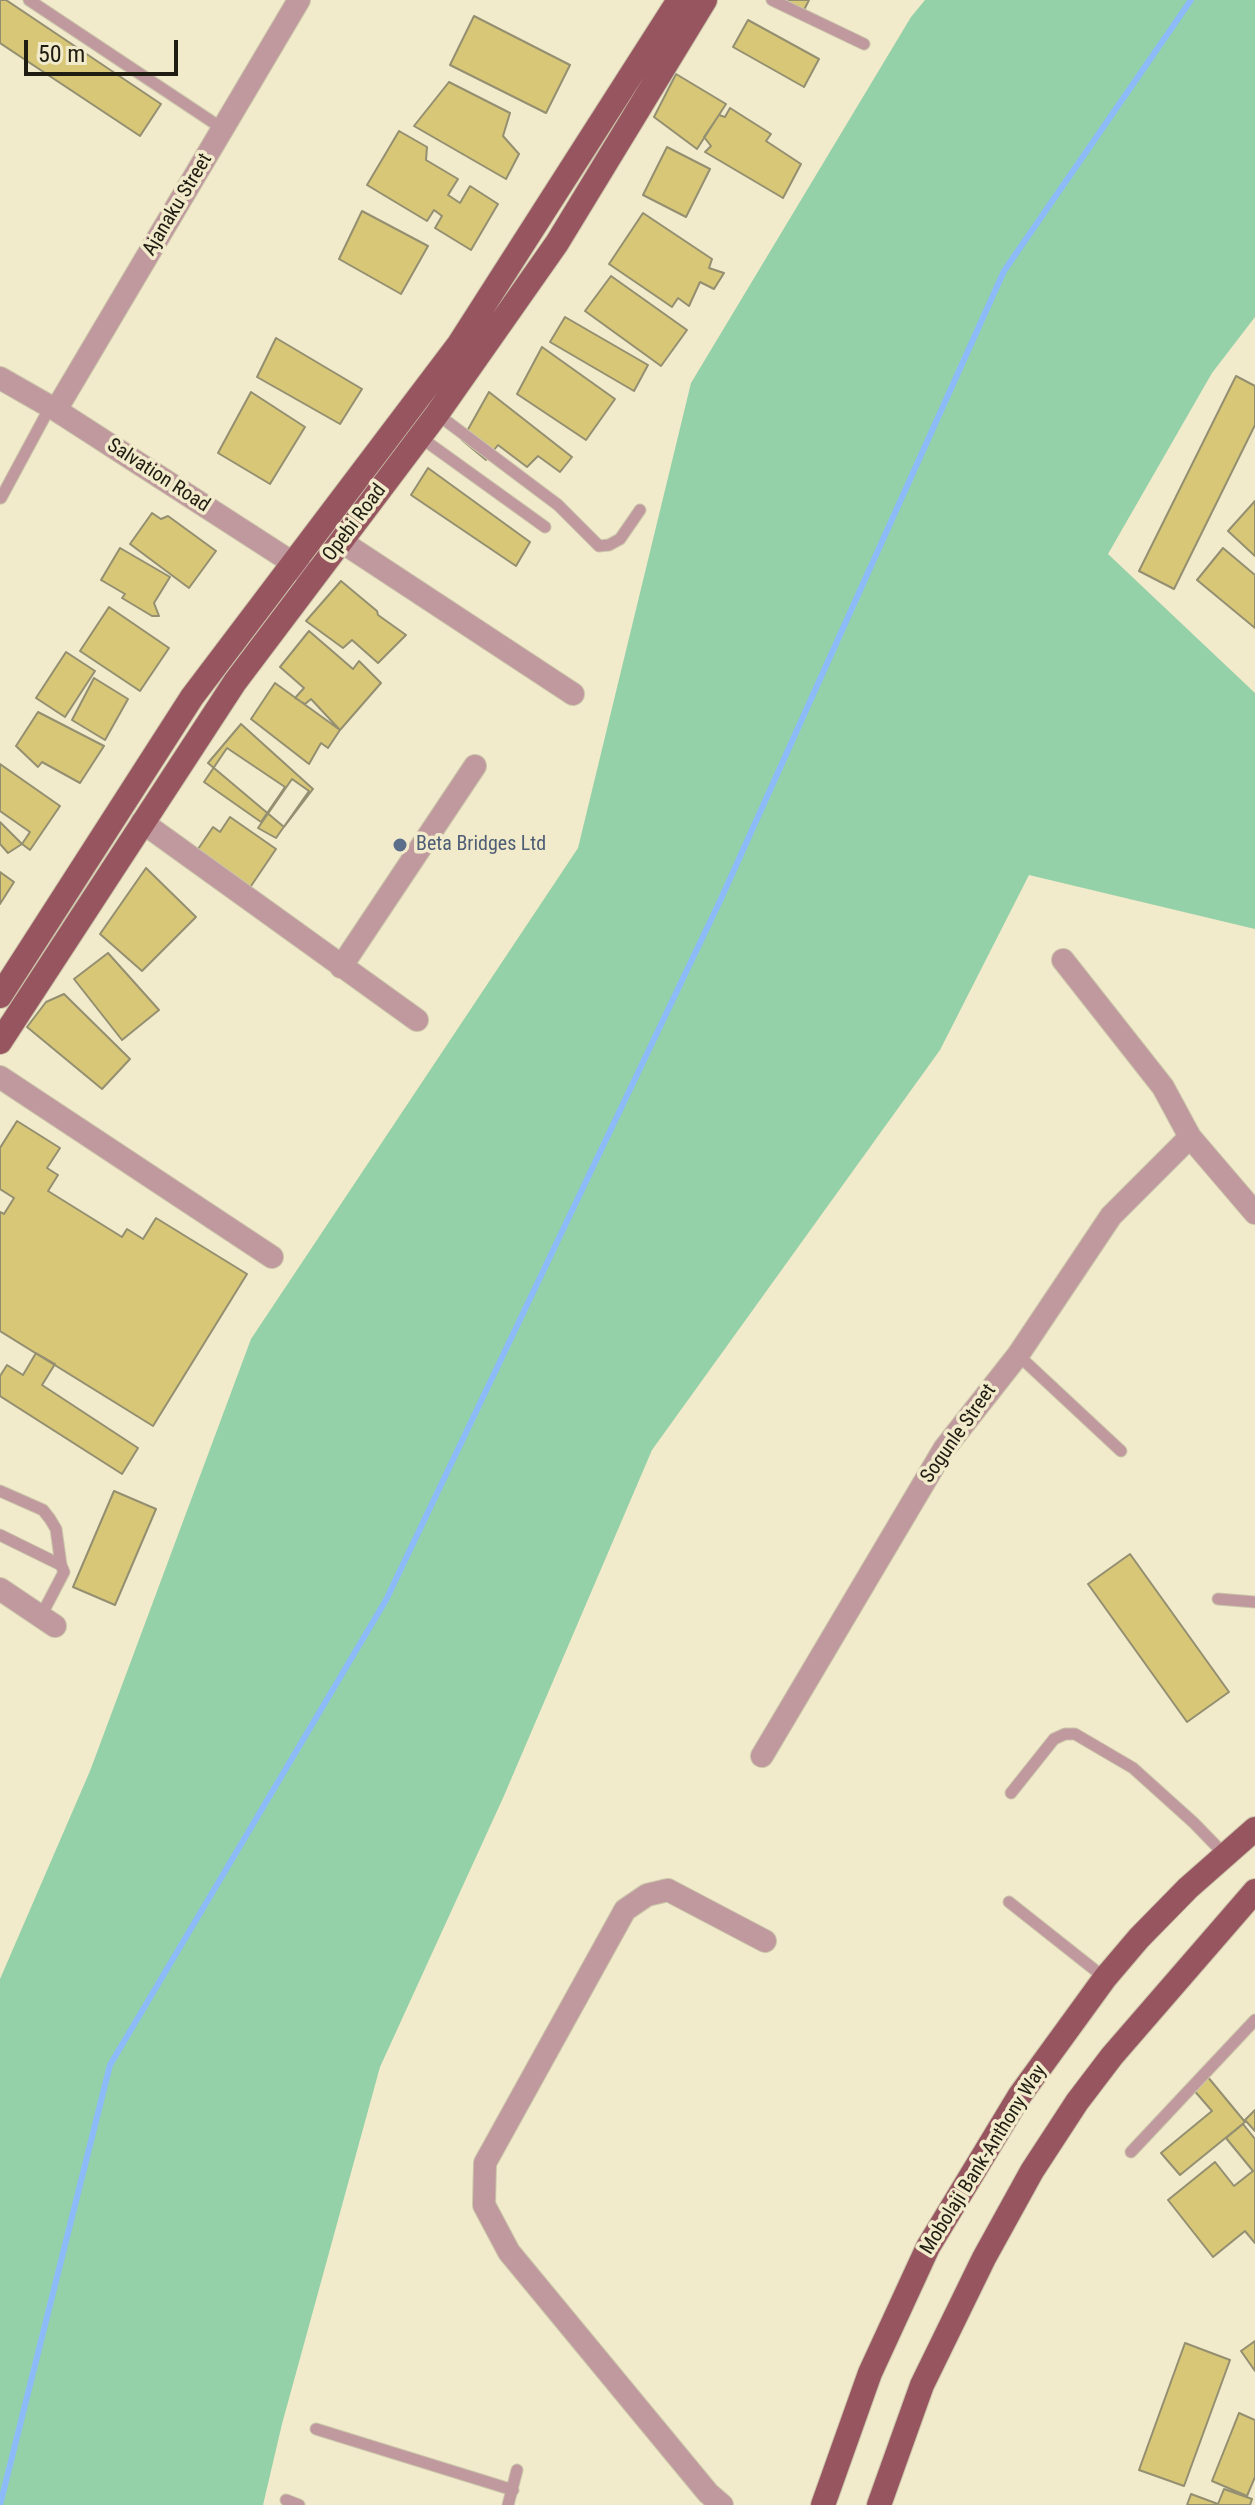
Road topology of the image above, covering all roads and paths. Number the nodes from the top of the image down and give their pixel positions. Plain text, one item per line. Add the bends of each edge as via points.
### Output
1 (29, 0) edge
2 (299, 0) edge
3 (705, 0) edge
4 (772, 0) edge
5 (671, 4) edge
6 (864, 44) dead end
7 (223, 129) junction
8 (0, 378) edge
9 (53, 408) junction
10 (437, 414) junction
11 (420, 436) junction
12 (1, 498) edge
13 (640, 510) dead end
14 (545, 527) dead end
15 (342, 542) junction
16 (293, 563) junction
17 (312, 579) junction
18 (573, 694) dead end
19 (475, 766) dead end
20 (142, 822) junction
21 (1063, 960) dead end
22 (341, 967) junction
23 (0, 996) edge
24 (417, 1020) dead end
25 (0, 1042) edge
26 (0, 1077) edge
27 (1190, 1137) junction
28 (1255, 1213) edge
29 (272, 1257) dead end
30 (1018, 1355) junction
31 (1121, 1451) dead end
32 (0, 1491) edge
33 (0, 1535) edge
34 (61, 1565) junction
35 (0, 1589) edge
36 (1218, 1599) dead end
37 (1255, 1602) edge
38 (48, 1621) joint
39 (762, 1756) dead end
40 (1011, 1793) dead end
41 (1255, 1829) edge
42 (1225, 1855) junction
43 (1255, 1891) edge
44 (1009, 1902) dead end
45 (765, 1941) dead end
46 (1105, 1978) junction
47 (1255, 2020) edge
48 (1131, 2152) dead end
49 (316, 2429) dead end
50 (517, 2470) dead end
51 (513, 2490) junction
52 (286, 2500) dead end
53 (299, 2505) edge
54 (508, 2505) edge
55 (722, 2505) edge
56 (823, 2505) edge
57 (879, 2505) edge

1 - 7 lane
2 - 7 street, Ajanaku Street
3 - 10 main road, Opebi Road via 557,243
4 - 6 lane
5 - 16 main road, Opebi Road via 459,344
7 - 9 street, Ajanaku Street
8 - 9 street, Salvation Road
9 - 12 lane
9 - 16 street, Salvation Road
10 - 11 main road, Opebi Road
10 - 13 lane via 558,505 599,546 620,539
11 - 14 lane
11 - 15 main road, Opebi Road
15 - 17 main road, Opebi Road
15 - 18 street
16 - 17 street, Salvation Road
16 - 23 main road, Opebi Road via 192,697
17 - 20 main road, Opebi Road via 235,682
19 - 22 street
20 - 22 street
20 - 25 main road, Opebi Road
21 - 27 street via 1163,1087
22 - 24 street
26 - 29 street
27 - 28 street
27 - 30 street, Sogunle Street via 1111,1216
30 - 31 lane
30 - 39 street, Sogunle Street via 944,1449
32 - 34 lane via 43,1510 56,1529
33 - 34 lane
34 - 38 lane via 64,1572
35 - 38 street
36 - 37 lane
40 - 42 lane via 1054,1739 1075,1734 1133,1768
41 - 42 main road, Mobolaji Bank-Anthony Way
42 - 46 main road, Mobolaji Bank-Anthony Way
43 - 57 main road via 1112,2056 1032,2171 922,2385
44 - 46 lane
45 - 55 street via 668,1890 647,1895 625,1910 485,2163 484,2205 509,2252
46 - 56 main road, Mobolaji Bank-Anthony Way via 1020,2095 928,2247 870,2373
47 - 48 lane
49 - 51 lane
50 - 51 lane
51 - 54 lane
52 - 53 lane

